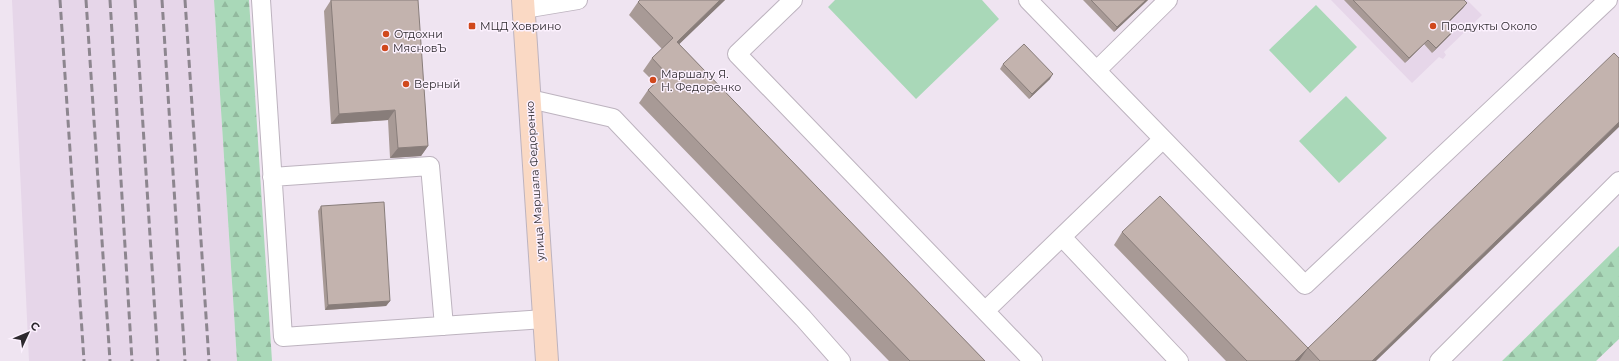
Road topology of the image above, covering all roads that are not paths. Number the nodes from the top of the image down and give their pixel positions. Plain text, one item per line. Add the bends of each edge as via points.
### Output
1 (261, 0) edge
2 (578, 0) edge
3 (793, 0) edge
4 (1028, 0) edge
5 (1168, 0) edge
6 (1608, 0) edge
7 (523, 4) edge
8 (1096, 70) junction
9 (530, 99) junction
10 (1163, 139) junction
11 (272, 177) junction
12 (1619, 181) edge
13 (1062, 236) junction
14 (985, 311) junction
15 (544, 319) junction
16 (444, 326) junction
17 (547, 361) edge
18 (841, 361) edge
19 (1032, 361) edge
20 (1179, 361) edge
21 (1439, 361) edge

1 - 11 lane
2 - 7 lane
3 - 14 lane via 737,54
4 - 8 lane
5 - 8 lane
6 - 10 lane via 1305,284
7 - 9 street, улица Маршала Федоренко
8 - 10 lane
9 - 15 street, улица Маршала Федоренко
9 - 18 lane via 613,118
10 - 13 lane
11 - 16 lane via 430,166
11 - 16 lane via 283,337
12 - 21 lane
13 - 14 lane
13 - 20 lane
14 - 19 lane
15 - 16 lane
15 - 17 street, улица Маршала Федоренко

